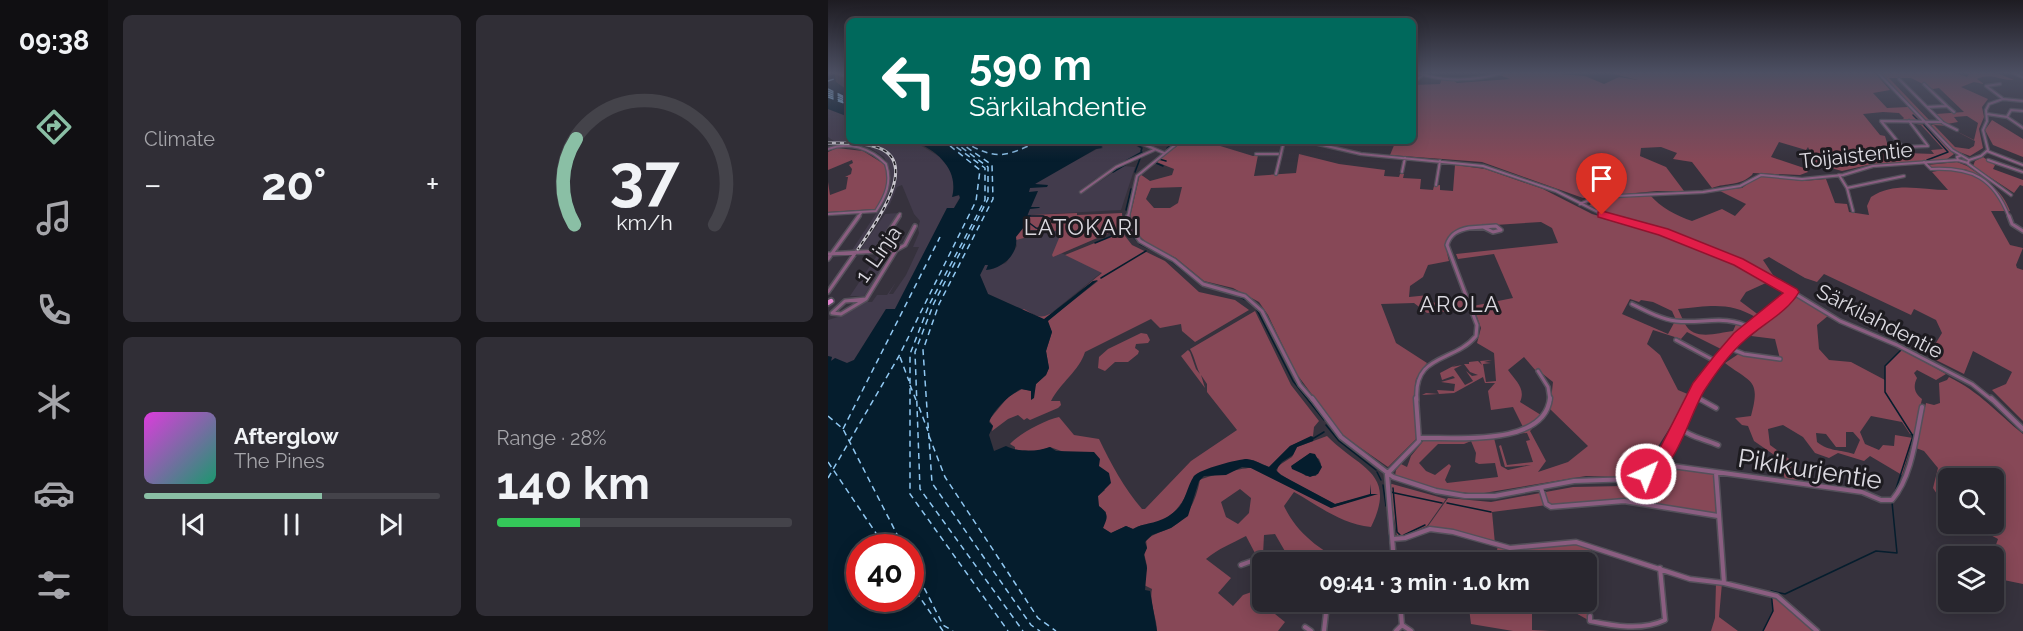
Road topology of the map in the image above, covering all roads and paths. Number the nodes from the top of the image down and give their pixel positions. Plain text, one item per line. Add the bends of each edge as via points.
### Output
1 (1907, 102) edge
2 (1923, 102) edge
3 (1943, 102) edge
4 (1993, 102) edge
5 (1947, 106) junction
6 (1928, 107) junction
7 (2023, 111) edge
8 (1954, 112) dead end
9 (1987, 114) junction
10 (2007, 117) junction
11 (1909, 121) junction
12 (1942, 122) junction
13 (1927, 123) junction
14 (2023, 128) edge
15 (1957, 130) dead end
16 (1142, 144) edge
17 (1176, 144) edge
18 (1283, 144) edge
19 (1317, 144) edge
20 (1903, 147) junction
21 (828, 150) edge
22 (1154, 150) junction
23 (1987, 151) junction
24 (1164, 153) junction
25 (1907, 153) dead end
26 (1256, 154) dead end
27 (1279, 154) junction
28 (1960, 156) junction
29 (1405, 158) junction
30 (1958, 160) junction
31 (1988, 160) dead end
32 (1440, 161) junction
33 (1924, 162) junction
34 (1968, 162) junction
35 (2021, 164) edge
36 (2018, 171) junction
37 (1402, 172) dead end
38 (2023, 172) edge
39 (1276, 174) dead end
40 (1839, 175) junction
41 (1904, 176) dead end
42 (1436, 184) dead end
43 (1847, 188) junction
44 (1081, 192) dead end
45 (2011, 195) dead end
46 (1580, 204) junction
47 (1853, 211) dead end
48 (862, 212) junction
49 (828, 214) edge
50 (900, 214) dead end
51 (915, 226) dead end
52 (1483, 227) junction
53 (2023, 231) edge
54 (896, 250) junction
55 (876, 251) junction
56 (856, 252) junction
57 (830, 254) edge
58 (828, 260) edge
59 (828, 292) edge
60 (1793, 292) junction
61 (866, 299) junction
62 (1632, 304) dead end
63 (1751, 328) junction
64 (1676, 340) dead end
65 (1729, 348) junction
66 (1780, 360) dead end
67 (1717, 362) junction
68 (1538, 372) dead end
69 (1694, 396) junction
70 (1922, 407) dead end
71 (1716, 408) dead end
72 (1678, 427) junction
73 (2023, 429) edge
74 (1420, 438) junction
75 (1718, 445) dead end
76 (1661, 461) junction
77 (1716, 473) junction
78 (1387, 474) junction
79 (1541, 488) junction
80 (1718, 516) junction
81 (1393, 539) junction
82 (1394, 552) edge
83 (1252, 563) edge
84 (1241, 566) dead end
85 (1660, 568) junction
86 (1724, 583) junction
87 (1326, 612) edge
88 (1401, 612) edge
89 (1590, 619) dead end
90 (1402, 625) junction
91 (1305, 627) dead end
92 (1311, 631) edge
93 (1324, 631) edge
94 (1396, 631) edge
95 (1411, 631) edge
96 (1817, 631) edge

1 - 13 street
2 - 6 street
3 - 5 street
4 - 9 street via 1989,104
5 - 6 street
5 - 8 street
6 - 12 street
7 - 10 street via 2011,110
9 - 10 street
9 - 23 street via 1983,130
10 - 14 street
11 - 13 street
11 - 20 street via 1928,146
11 - 20 street via 1881,121
12 - 13 street
12 - 15 street
13 - 28 street
16 - 22 street
17 - 24 street
18 - 27 street
19 - 29 street via 1353,153
20 - 25 street
21 - 48 street via 840,145 868,150 886,164 888,186 876,211
22 - 24 street
22 - 44 street
23 - 34 street
23 - 35 street
24 - 78 street via 1140,171 1135,180 1128,216 1133,234 1203,284 1234,291 1254,302 1300,385 1333,429
26 - 27 street
27 - 39 street
28 - 30 street
28 - 34 street
29 - 32 street
29 - 37 street
30 - 33 street, Toijaistentie
30 - 34 street
31 - 36 street
32 - 42 street
32 - 46 street via 1488,168 1556,191
33 - 40 street, Toijaistentie via 1866,167
33 - 53 street via 1932,169 1958,168 1980,177 2002,198 2012,224
34 - 45 street
35 - 36 street
36 - 38 street
40 - 43 street
40 - 46 street, Toijaistentie via 1761,175 1740,186 1596,197
41 - 43 street
43 - 47 street
46 - 60 street, Särkilahdentie via 1739,262
48 - 49 street
48 - 57 street
50 - 55 street
51 - 54 street, 1. Linja via 905,245
52 - 52 street via 1498,226 1501,230 1493,232
52 - 74 street via 1462,230 1447,243 1477,333 1470,345 1434,360 1421,374 1417,387
54 - 55 street
54 - 61 street, 1. Linja
55 - 56 street
56 - 57 street
56 - 59 street
57 - 58 street
60 - 63 street
60 - 73 street, Särkilahdentie via 1844,323 1972,384
61 - 61 street via 845,301 832,313 841,314
62 - 63 street via 1671,320 1727,318
63 - 65 street
64 - 67 street
65 - 66 street
65 - 67 street
67 - 69 street
68 - 74 street via 1548,386 1550,401 1546,413 1530,427 1510,433
69 - 71 street
69 - 72 street
70 - 77 street, Pikikurjentie via 1903,480 1892,500
72 - 75 street via 1691,437
72 - 76 street
74 - 78 street
76 - 77 street, Pikikurjentie via 1665,465
76 - 79 street via 1639,477
77 - 80 street
78 - 79 street via 1465,496 1507,495
78 - 81 street
79 - 80 street via 1546,504 1551,507 1624,501
80 - 86 street
81 - 82 street
81 - 85 street via 1430,529 1510,548 1576,542
83 - 84 street
85 - 86 street via 1690,579
85 - 89 street via 1665,620 1662,623 1632,628
86 - 96 street via 1782,598
87 - 93 street
88 - 90 street
90 - 94 street
90 - 95 street
91 - 92 street

